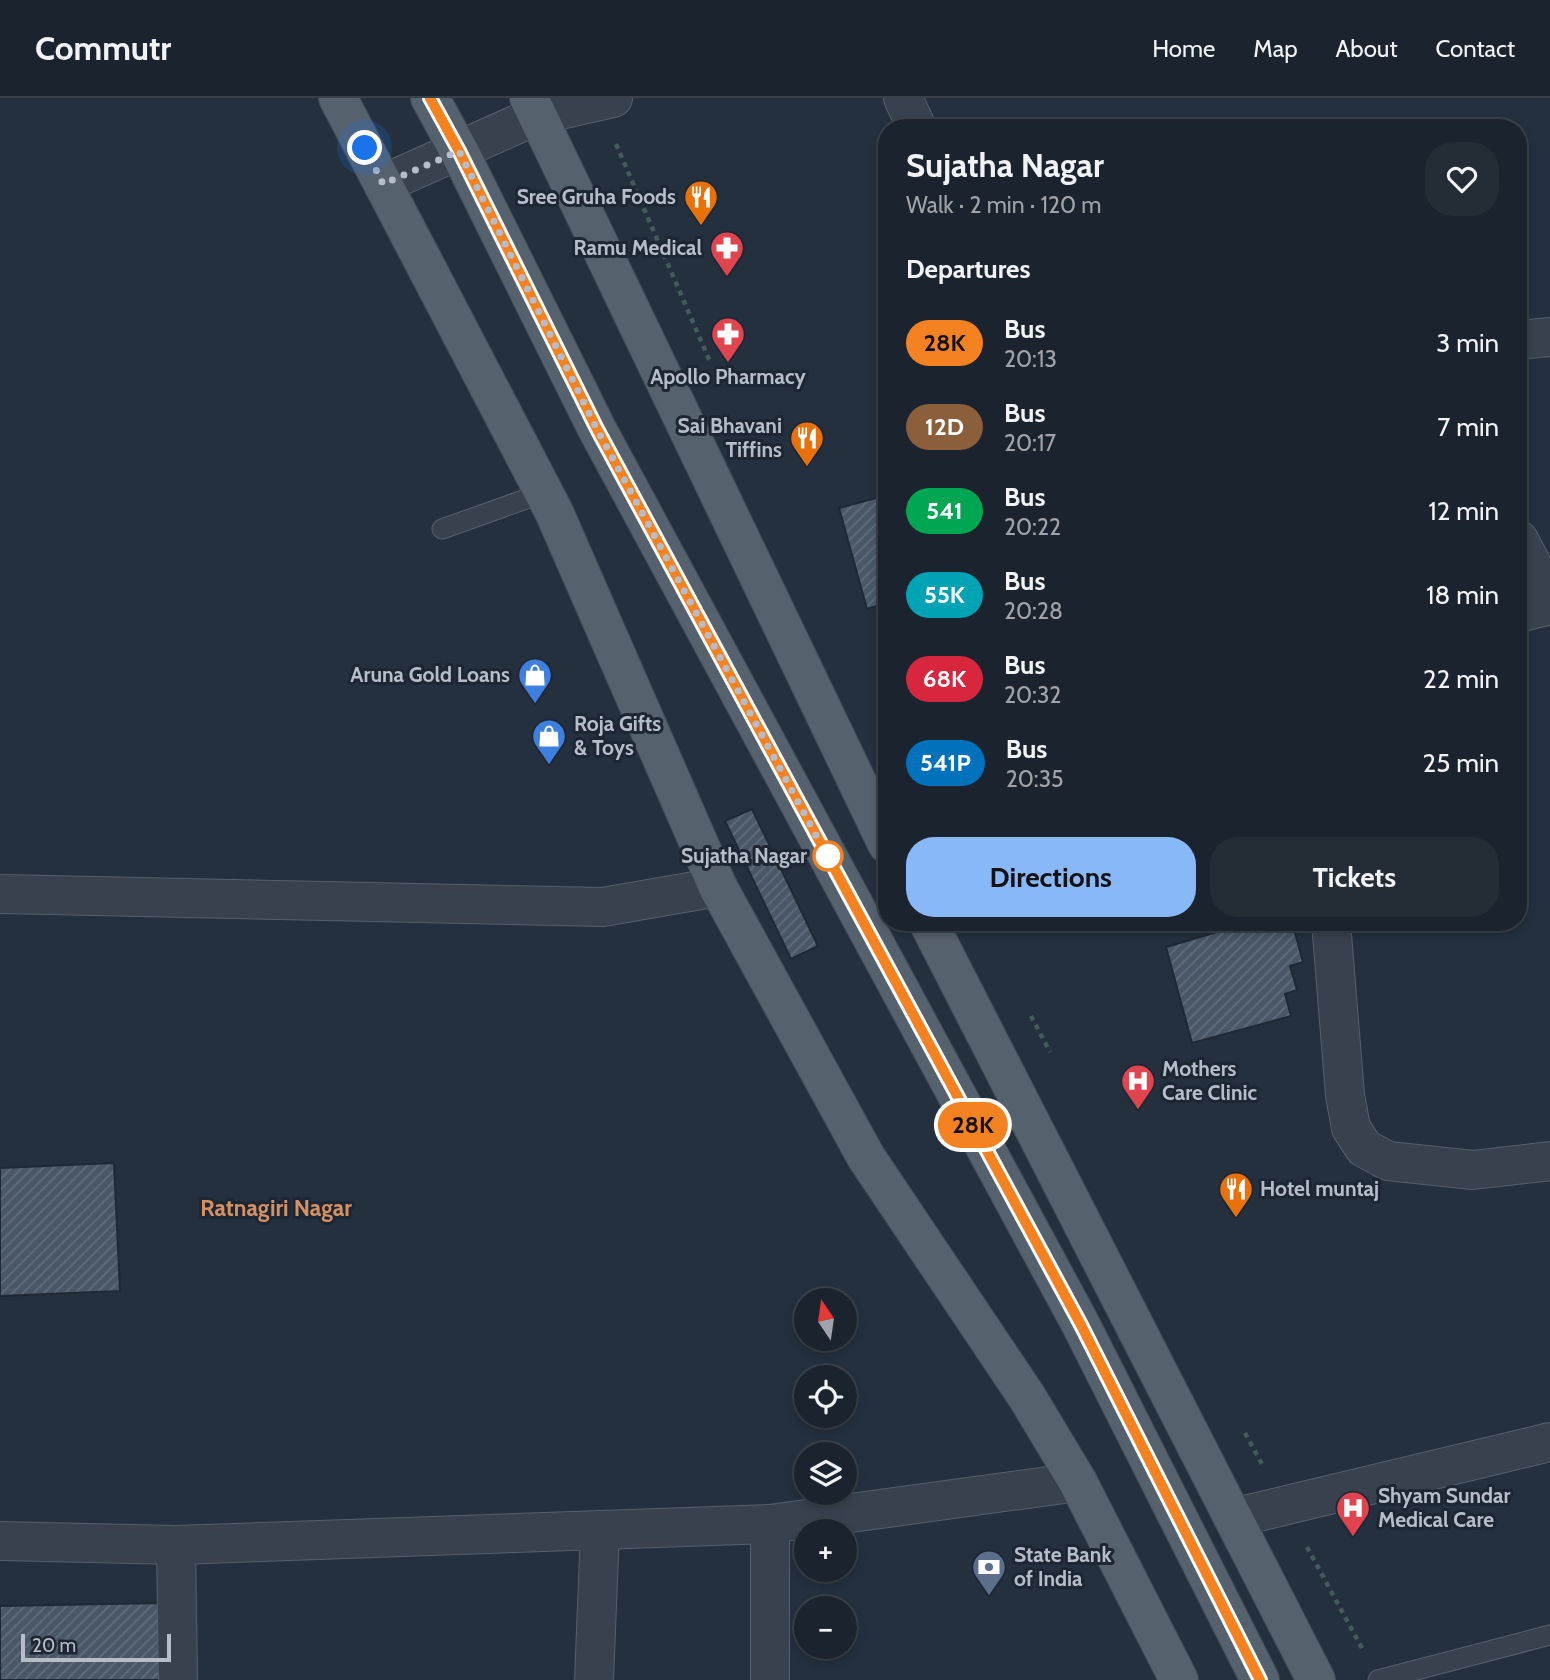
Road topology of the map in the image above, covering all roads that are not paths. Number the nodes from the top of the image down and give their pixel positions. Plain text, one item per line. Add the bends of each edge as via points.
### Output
1 (338, 98) edge
2 (429, 98) edge
3 (613, 98) edge
4 (903, 98) edge
5 (533, 107) edge
6 (913, 119) edge
7 (459, 151) junction
8 (383, 184) junction
9 (1550, 337) edge
10 (1527, 339) edge
11 (544, 493) junction
12 (442, 529) dead end
13 (1527, 555) edge
14 (1550, 599) edge
15 (1550, 605) edge
16 (1527, 611) edge
17 (878, 825) edge
18 (718, 887) junction
19 (0, 894) edge
20 (933, 931) edge
21 (1332, 931) edge
22 (1550, 1161) edge
23 (1550, 1442) edge
24 (1078, 1482) junction
25 (1233, 1518) junction
26 (770, 1524) junction
27 (600, 1530) junction
28 (0, 1541) edge
29 (176, 1545) junction
30 (1550, 1635) edge
31 (178, 1680) edge
32 (594, 1680) edge
33 (770, 1680) edge
34 (1179, 1680) edge
35 (1260, 1680) edge
36 (1316, 1680) edge
37 (1378, 1680) edge

1 - 8 main road
2 - 7 main road
3 - 5 street
4 - 6 street
5 - 7 street
5 - 17 main road
7 - 8 street
7 - 35 main road via 597,429 1081,1325
8 - 11 main road
9 - 10 street
11 - 12 lane
11 - 18 main road
13 - 14 street
15 - 16 street
18 - 19 street via 603,907
18 - 24 main road via 866,1157 1027,1397
20 - 25 main road
21 - 22 street via 1345,1095 1351,1128 1364,1147 1388,1161 1473,1170
23 - 25 street
24 - 26 street
24 - 34 main road
25 - 36 main road
26 - 27 street
26 - 33 street
27 - 29 street
27 - 32 street
28 - 29 street
29 - 31 street
30 - 37 lane

